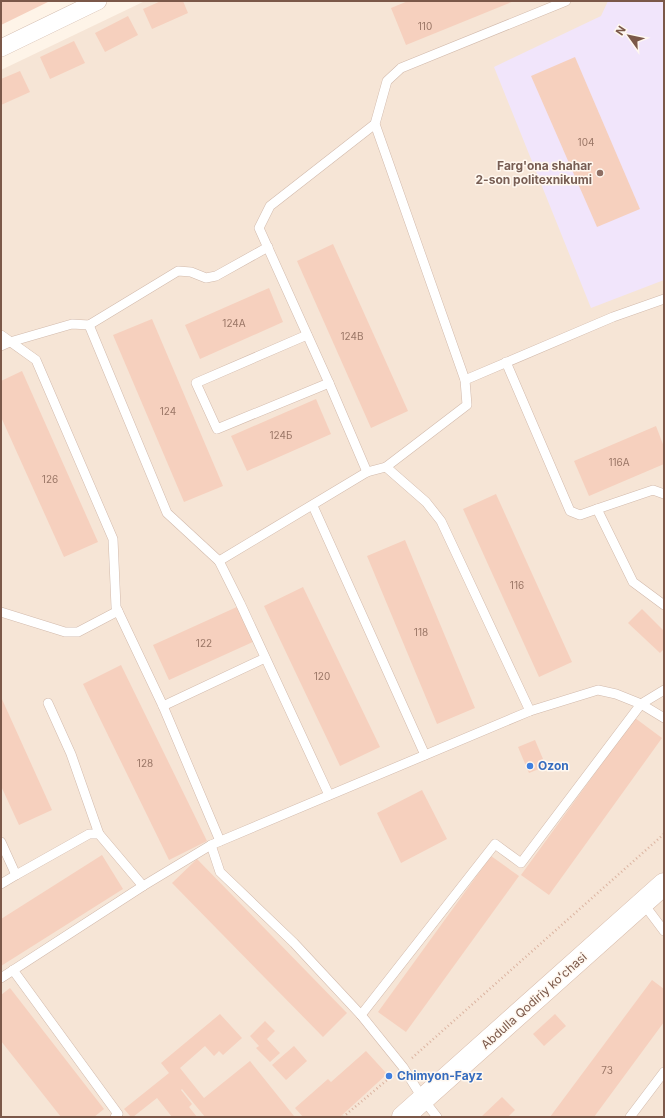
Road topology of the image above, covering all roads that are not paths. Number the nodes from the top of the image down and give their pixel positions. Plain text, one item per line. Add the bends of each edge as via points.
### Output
1 (98, 1) edge
2 (566, 1) edge
3 (1, 48) edge
4 (375, 124) junction
5 (268, 247) junction
6 (664, 299) edge
7 (89, 324) junction
8 (1, 335) edge
9 (307, 335) junction
10 (10, 342) junction
11 (1, 346) edge
12 (506, 362) junction
13 (465, 380) junction
14 (329, 383) junction
15 (386, 467) junction
16 (367, 472) junction
17 (664, 494) edge
18 (313, 506) junction
19 (597, 509) junction
20 (219, 561) junction
21 (664, 605) edge
22 (118, 611) junction
23 (1, 612) edge
24 (265, 658) junction
25 (664, 690) edge
26 (48, 703) dead end
27 (641, 704) junction
28 (163, 706) junction
29 (530, 711) junction
30 (664, 718) edge
31 (425, 755) junction
32 (329, 795) junction
33 (100, 834) junction
34 (1, 842) edge
35 (215, 843) junction
36 (16, 875) junction
37 (1, 884) edge
38 (664, 884) edge
39 (143, 886) junction
40 (643, 903) junction
41 (664, 931) edge
42 (13, 970) junction
43 (1, 978) edge
44 (361, 1015) junction
45 (664, 1072) edge
46 (423, 1099) junction
47 (115, 1117) edge
48 (403, 1117) edge
49 (437, 1117) edge
50 (630, 1117) edge

1 - 3 street
2 - 4 lane via 401,68 387,81
4 - 5 lane via 270,206 259,228
4 - 13 lane
5 - 7 lane via 216,276 206,278 191,272 178,271
5 - 9 lane
6 - 12 lane via 613,317
7 - 10 lane via 72,324
7 - 20 lane via 167,513
8 - 10 lane
9 - 14 lane
9 - 14 lane via 196,383 217,429
10 - 11 lane
10 - 22 lane via 36,360 113,539
12 - 13 lane
12 - 19 lane via 570,511 580,515
13 - 15 lane via 468,405
14 - 16 lane
15 - 16 lane
15 - 29 lane via 426,502 441,521
16 - 18 lane
17 - 19 lane via 653,490
18 - 20 lane
18 - 31 lane
19 - 21 lane via 633,582
20 - 24 lane
22 - 23 lane via 78,632 65,632
22 - 28 lane
24 - 28 lane
24 - 32 lane
25 - 27 lane
26 - 33 lane via 71,754
27 - 29 lane via 598,690
27 - 30 lane
27 - 44 lane via 522,863 495,844
28 - 35 lane
29 - 31 lane
31 - 32 lane
32 - 35 lane
33 - 36 lane via 89,834
33 - 39 lane
34 - 36 lane
35 - 39 lane
35 - 44 lane via 220,872 294,944
36 - 37 lane
38 - 40 street, Abdulla Qodiriy koʻchasi
39 - 42 lane
40 - 41 lane
40 - 46 street, Abdulla Qodiriy koʻchasi
42 - 43 lane
42 - 47 lane via 118,1114
44 - 46 lane via 403,1067
45 - 50 lane
46 - 48 street, Abdulla Qodiriy koʻchasi
46 - 49 lane

